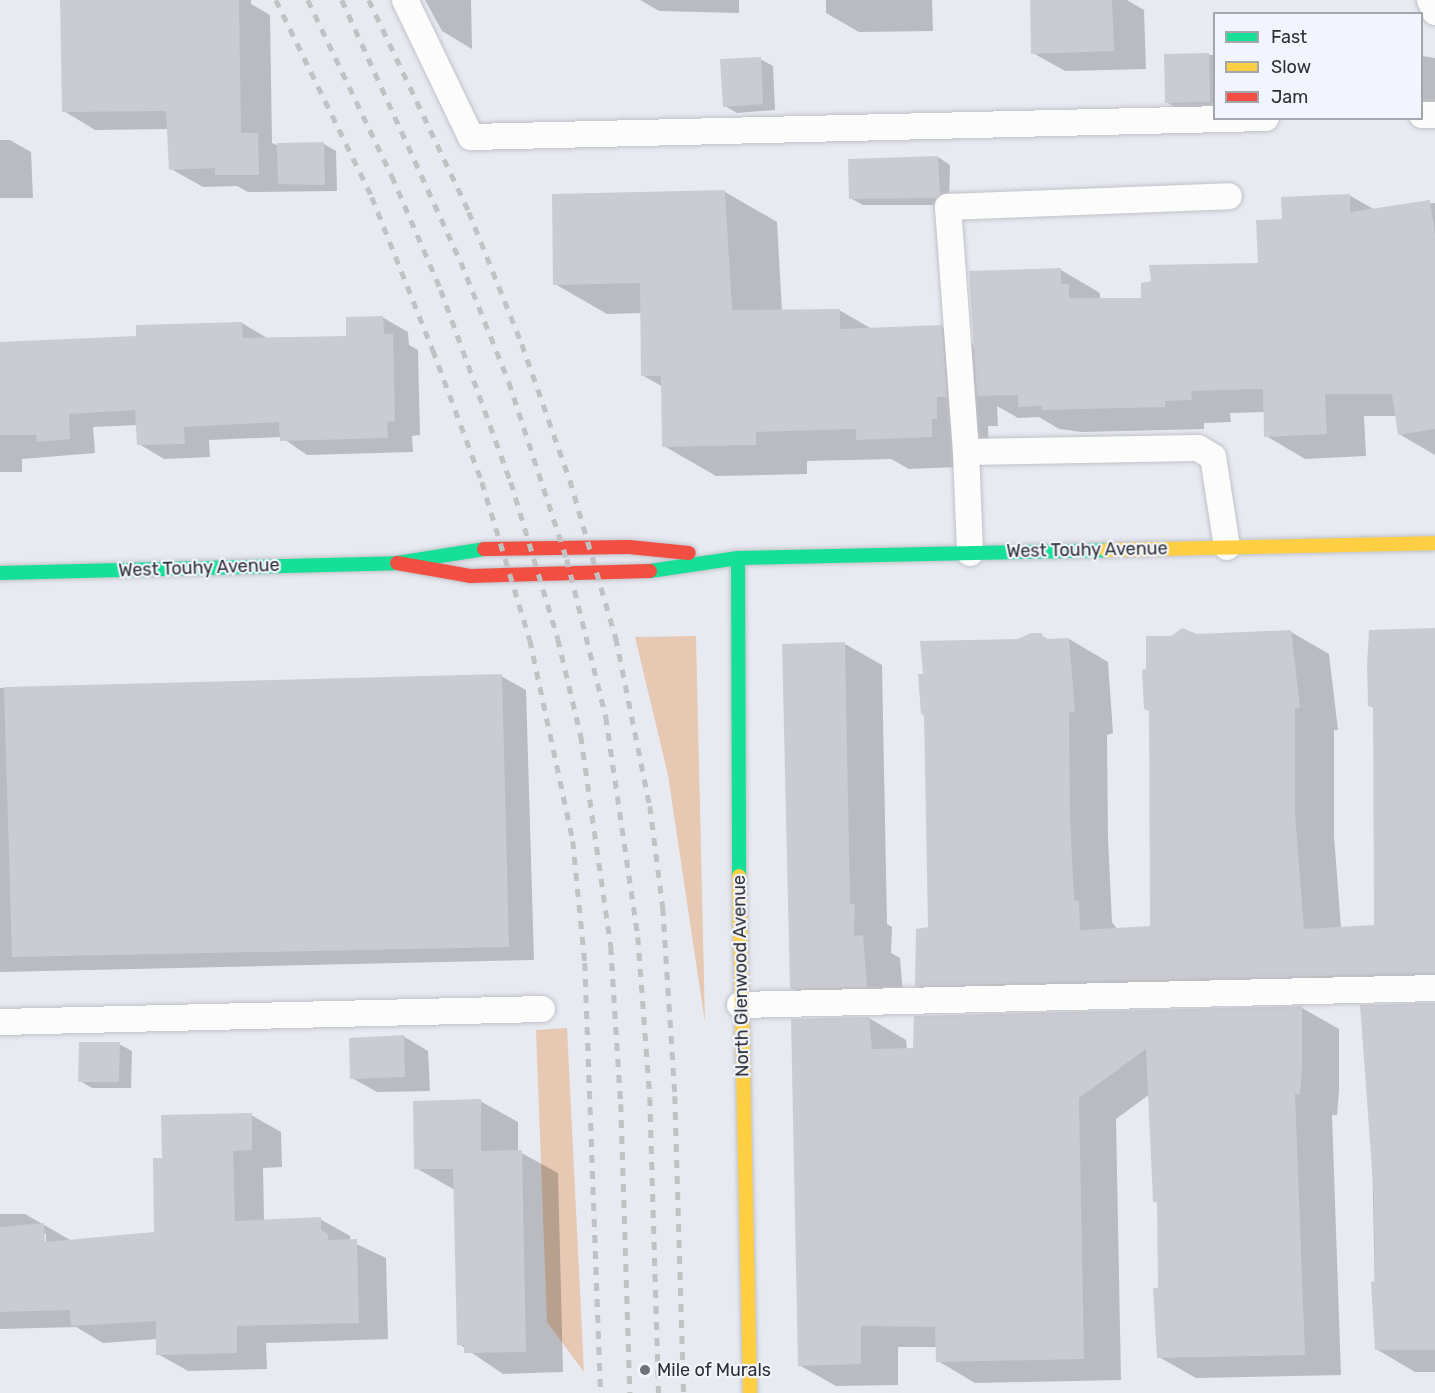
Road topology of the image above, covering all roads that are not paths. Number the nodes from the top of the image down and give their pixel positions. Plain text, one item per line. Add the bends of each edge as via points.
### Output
1 (405, 0) edge
2 (1430, 0) edge
3 (1435, 12) edge
4 (1213, 119) edge
5 (1229, 196) dead end
6 (966, 452) junction
7 (1435, 543) edge
8 (1227, 547) junction
9 (970, 553) junction
10 (738, 558) junction
11 (397, 563) junction
12 (0, 573) edge
13 (1435, 988) edge
14 (740, 1005) junction
15 (542, 1009) dead end
16 (0, 1022) edge
17 (750, 1393) edge

1 - 4 lane via 471,137
2 - 3 lane
5 - 6 lane via 948,207
6 - 8 lane via 1198,448 1213,457
6 - 9 lane
7 - 8 street, West Touhy Avenue
8 - 9 street, West Touhy Avenue
9 - 10 street, West Touhy Avenue
10 - 11 street, West Touhy Avenue via 629,546 469,549
10 - 11 street, West Touhy Avenue via 630,574 470,576
10 - 14 street, North Glenwood Avenue
11 - 12 street, West Touhy Avenue
13 - 14 lane
14 - 17 street, North Glenwood Avenue
15 - 16 lane

